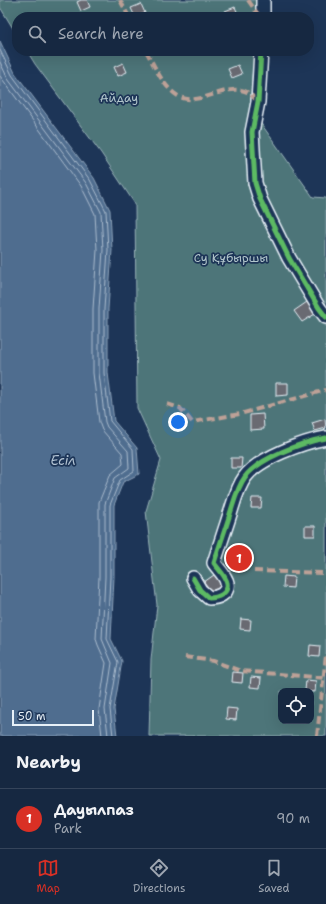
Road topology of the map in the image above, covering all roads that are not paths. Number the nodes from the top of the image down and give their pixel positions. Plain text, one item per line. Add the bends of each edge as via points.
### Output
1 (262, 0) edge
2 (263, 12) edge
3 (261, 56) edge
4 (326, 317) edge
5 (326, 438) edge
6 (193, 578) dead end

1 - 2 street
3 - 4 street via 258,102 252,132 256,183 260,199 289,258
5 - 6 street via 301,444 265,461 245,477 214,563 227,583 222,595 209,598 200,590

